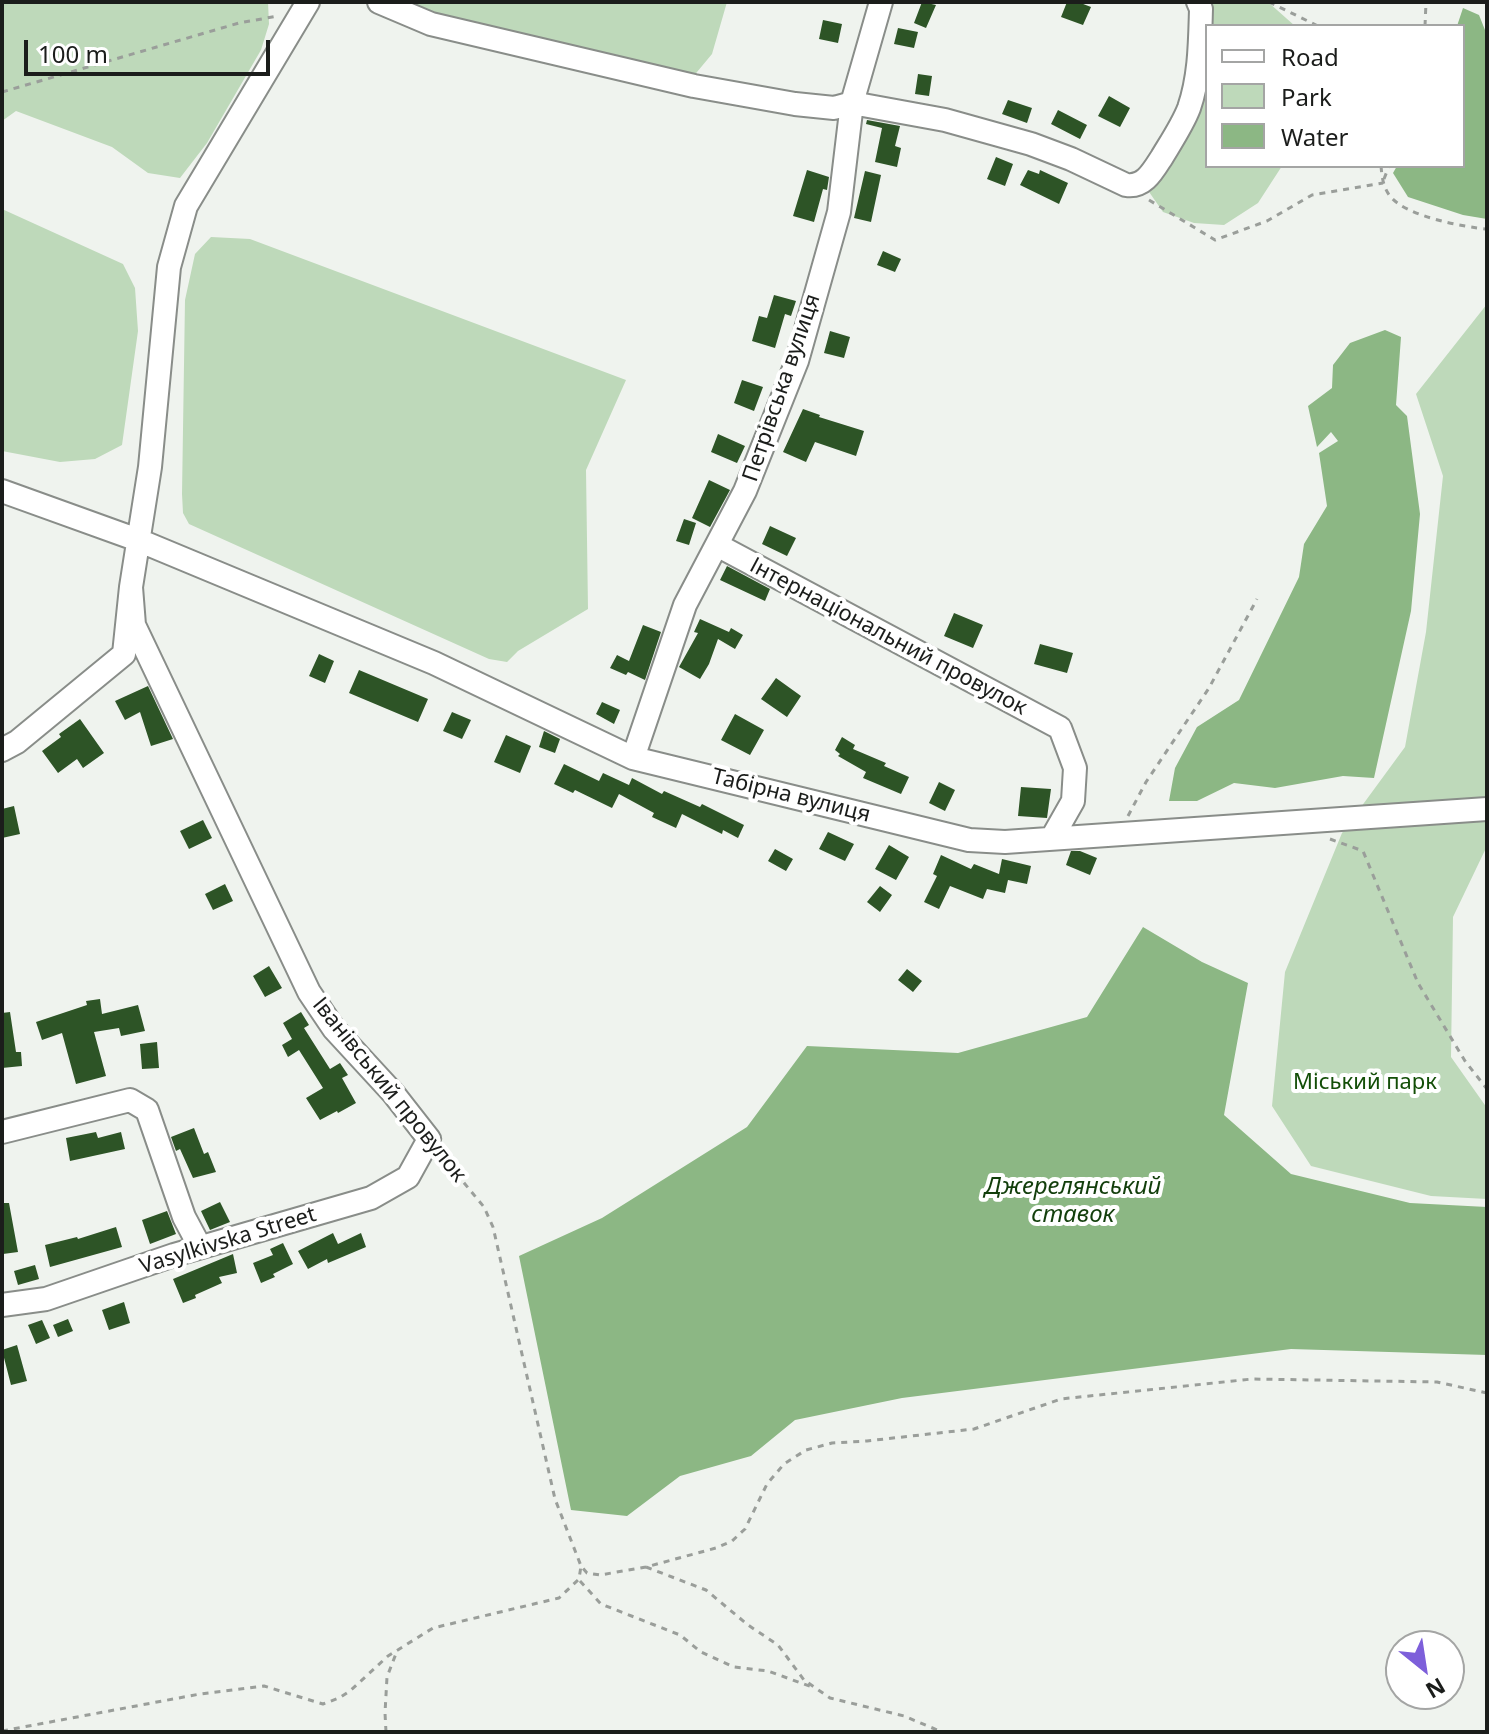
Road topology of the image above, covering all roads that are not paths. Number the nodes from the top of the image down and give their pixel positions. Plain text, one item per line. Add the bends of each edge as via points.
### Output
1 (379, 2) edge
2 (881, 2) edge
3 (1198, 2) edge
4 (305, 7) edge
5 (852, 103) junction
6 (2, 491) edge
7 (138, 540) junction
8 (717, 545) junction
9 (131, 587) junction
10 (2, 750) edge
11 (633, 758) junction
12 (1487, 809) edge
13 (1052, 838) junction
14 (2, 1132) edge
15 (429, 1139) joint
16 (200, 1247) junction
17 (2, 1305) edge

1 - 5 street via 431,24 694,86 821,107
2 - 5 street, Петрівська вулиця
3 - 5 street via 1199,61 1189,109 1152,173 1134,186 1031,144 945,120
4 - 7 street via 186,206 169,267
5 - 8 street, Петрівська вулиця via 839,212 797,361 745,491
6 - 7 street, Табірна вулиця
7 - 9 street
7 - 11 street, Табірна вулиця via 434,663
8 - 11 street, Петрівська вулиця via 685,605
8 - 13 street, Інтернаціональний провулок via 1060,728 1075,768 1073,801
9 - 10 street via 124,654
9 - 15 street, Іванівський провулок via 134,625 309,992 334,1029
11 - 13 street, Табірна вулиця via 969,840
12 - 13 street, Табірна вулиця
14 - 16 street via 130,1100 147,1110 184,1217
15 - 16 street, Vasylkivska Street via 408,1177 371,1198
16 - 17 street, Vasylkivska Street via 46,1299

